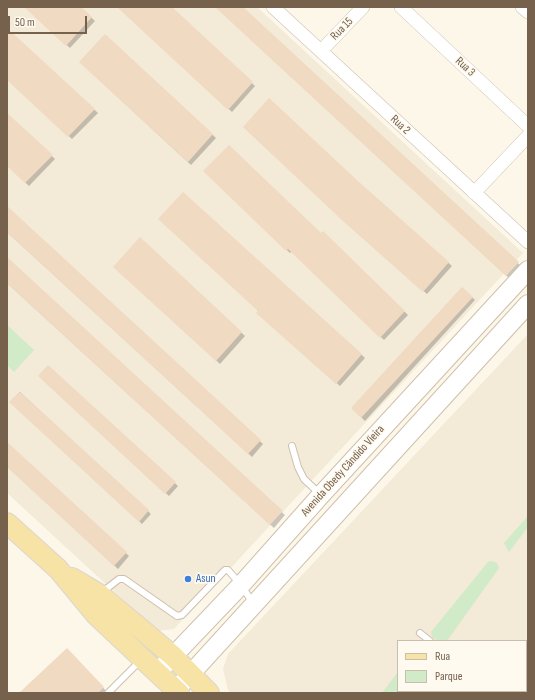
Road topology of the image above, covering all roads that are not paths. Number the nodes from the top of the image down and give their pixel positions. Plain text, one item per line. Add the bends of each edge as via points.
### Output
1 (273, 7) edge
2 (363, 7) edge
3 (401, 7) edge
4 (522, 7) edge
5 (528, 12) edge
6 (321, 51) junction
7 (528, 126) edge
8 (528, 136) edge
9 (474, 193) junction
10 (528, 242) edge
11 (528, 270) edge
12 (528, 304) edge
13 (292, 446) dead end
14 (337, 477) junction
15 (354, 493) junction
16 (321, 495) junction
17 (7, 523) edge
18 (58, 569) junction
19 (241, 585) junction
20 (99, 594) junction
21 (254, 604) junction
22 (420, 633) dead end
23 (429, 640) edge
24 (173, 656) junction
25 (143, 658) junction
26 (158, 672) junction
27 (191, 674) junction
28 (178, 692) edge
29 (108, 693) edge
30 (209, 693) edge

1 - 6 street, Rua 2
2 - 6 street, Rua 15
3 - 7 street, Rua 3
4 - 5 street
6 - 9 street, Rua 2
8 - 9 street
9 - 10 street, Rua 2
11 - 14 main road, Avenida Obedy Cândido Vieira
12 - 15 main road, Avenida Obedy Cândido Vieira
13 - 16 lane via 304,479
14 - 15 main road
14 - 16 main road, Avenida Obedy Cândido Vieira
15 - 21 main road, Avenida Obedy Cândido Vieira
16 - 19 main road, Avenida Obedy Cândido Vieira
17 - 18 main road
18 - 20 main road
18 - 25 main road via 96,615
19 - 20 lane via 230,571 225,570 182,615 177,616 119,578
19 - 21 lane
19 - 24 main road, Avenida Obedy Cândido Vieira
20 - 24 main road
21 - 27 main road, Avenida Obedy Cândido Vieira
22 - 23 lane
24 - 25 main road
24 - 26 main road, Avenida Obedy Cândido Vieira
24 - 27 main road
25 - 26 main road
25 - 29 lane
26 - 28 main road
27 - 28 main road, Avenida Obedy Cândido Vieira
27 - 30 main road

